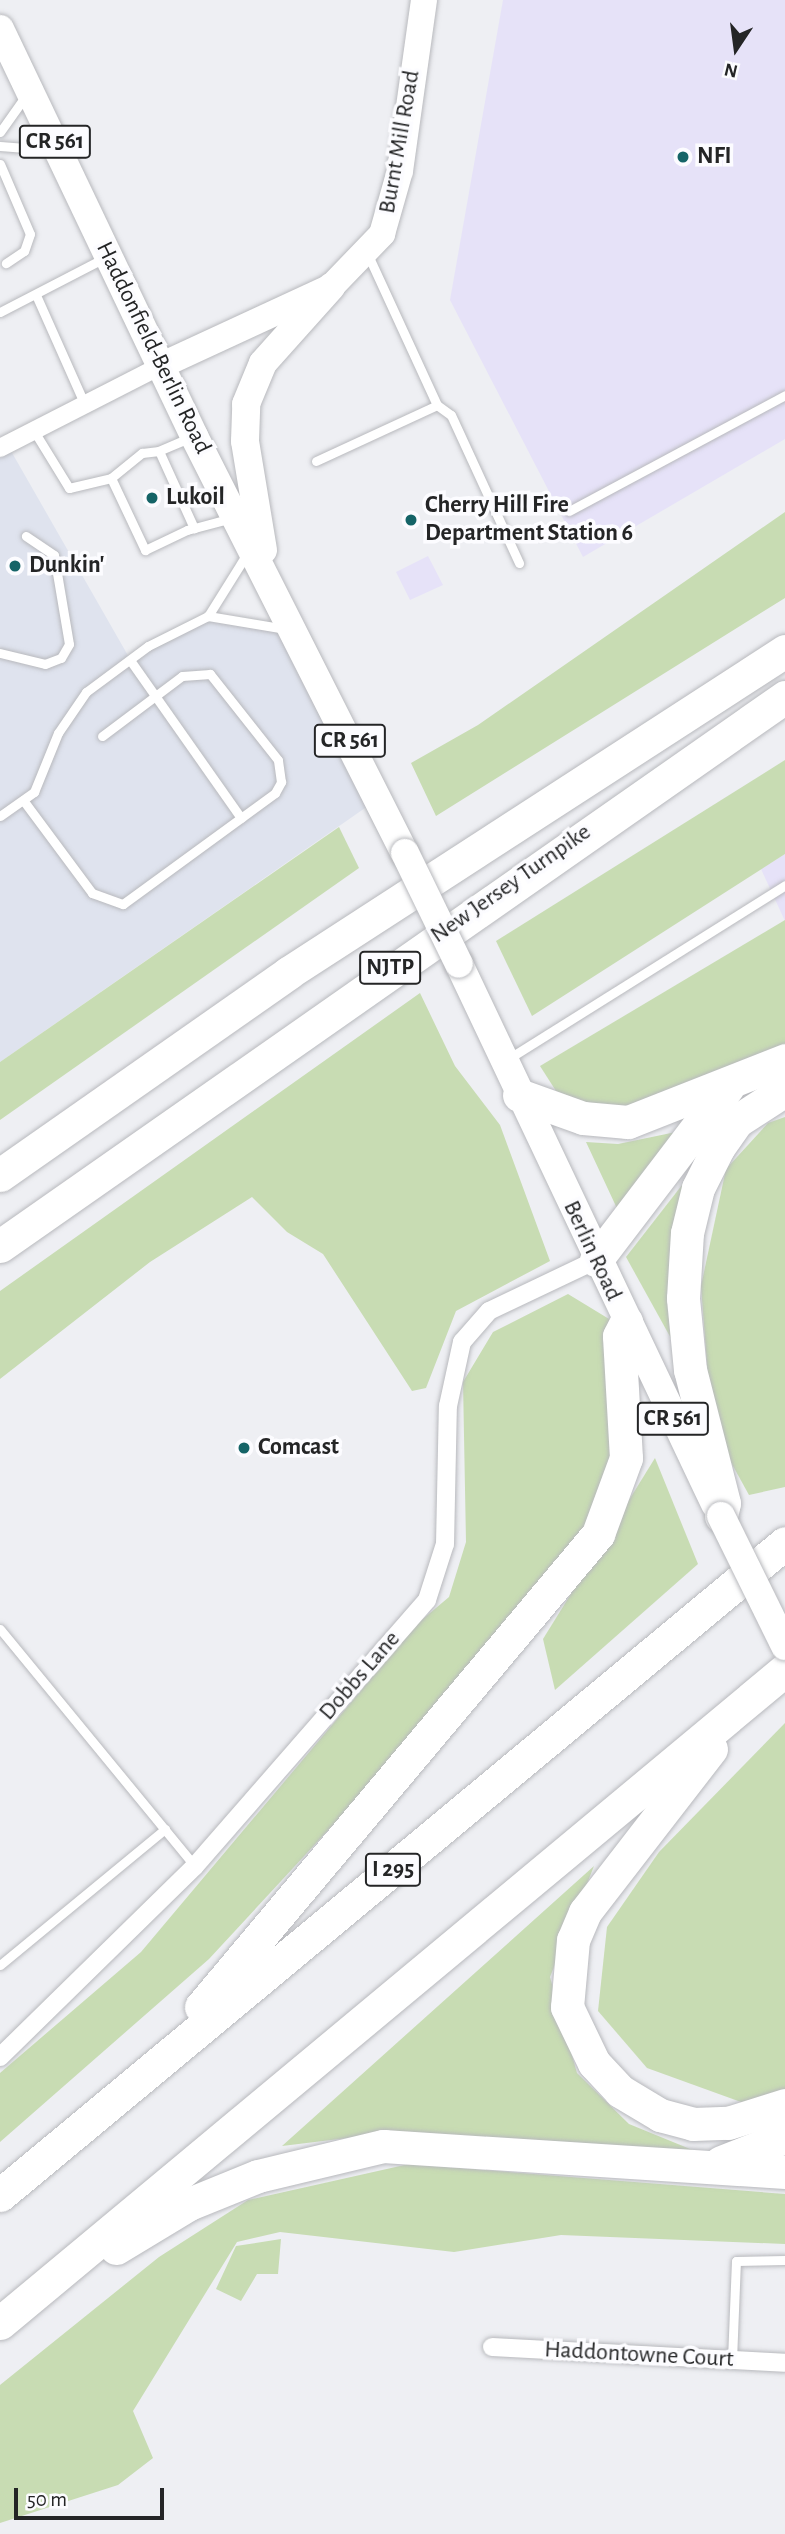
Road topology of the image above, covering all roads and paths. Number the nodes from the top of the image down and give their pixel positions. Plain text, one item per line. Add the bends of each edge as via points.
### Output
1 (424, 0) edge
2 (0, 29) edge
3 (30, 90) junction
4 (0, 132) edge
5 (0, 146) edge
6 (59, 150) junction
7 (0, 164) edge
8 (367, 253) junction
9 (109, 256) junction
10 (6, 263) dead end
11 (331, 287) junction
12 (36, 295) junction
13 (0, 312) edge
14 (162, 365) junction
15 (785, 395) edge
16 (85, 404) junction
17 (437, 405) junction
18 (34, 431) junction
19 (194, 436) junction
20 (0, 448) edge
21 (159, 451) junction
22 (316, 461) dead end
23 (111, 478) junction
24 (569, 511) dead end
25 (237, 517) junction
26 (194, 528) junction
27 (26, 536) dead end
28 (252, 545) junction
29 (519, 563) dead end
30 (267, 573) junction
31 (208, 615) junction
32 (295, 630) junction
33 (785, 650) edge
34 (0, 653) edge
35 (130, 660) junction
36 (155, 696) junction
37 (785, 697) edge
38 (102, 736) dead end
39 (23, 800) junction
40 (0, 816) edge
41 (241, 818) junction
42 (405, 853) joint
43 (785, 885) edge
44 (785, 1060) edge
45 (504, 1062) junction
46 (732, 1082) junction
47 (785, 1090) edge
48 (520, 1095) junction
49 (0, 1175) edge
50 (0, 1246) edge
51 (596, 1260) junction
52 (626, 1322) junction
53 (721, 1516) junction
54 (785, 1543) edge
55 (0, 1629) edge
56 (785, 1646) edge
57 (785, 1670) edge
58 (747, 1701) junction
59 (164, 1829) junction
60 (195, 1866) junction
61 (0, 1965) edge
62 (0, 2057) edge
63 (152, 2067) junction
64 (785, 2105) edge
65 (785, 2137) edge
66 (712, 2166) junction
67 (785, 2172) edge
68 (0, 2194) edge
69 (785, 2260) edge
70 (62, 2271) junction
71 (0, 2323) edge
72 (492, 2347) dead end
73 (732, 2360) junction
74 (785, 2363) edge

1 - 8 main road, Burnt Mill Road via 400,171 382,234
2 - 3 main road, Haddonfield-Berlin Road / CR 561
3 - 4 lane
3 - 6 main road, Haddonfield-Berlin Road / CR 561
5 - 6 lane
6 - 9 main road, Haddonfield-Berlin Road / CR 561
7 - 10 lane via 30,234 24,251
8 - 11 main road, Burnt Mill Road
8 - 17 lane
9 - 12 lane
9 - 14 main road, Haddonfield-Berlin Road / CR 561
11 - 14 main road, Burnt Mill Road
11 - 30 main road via 263,363 246,404 245,441
12 - 13 lane
12 - 16 lane
14 - 16 street
14 - 19 main road, Haddonfield-Berlin Road / CR 561
15 - 24 lane
16 - 18 street
17 - 22 lane
17 - 29 lane via 451,415
18 - 20 street
18 - 23 lane via 69,488
19 - 21 lane
19 - 25 main road, Haddonfield-Berlin Road / CR 561
21 - 23 lane via 142,453
21 - 26 lane
23 - 26 lane via 145,550
25 - 26 lane
25 - 28 main road, Haddonfield-Berlin Road / CR 561
27 - 34 lane via 49,547 60,578 69,644 61,658 46,664
28 - 30 main road, Haddonfield-Berlin Road / CR 561
28 - 31 lane
30 - 32 main road, Haddonfield-Berlin Road / CR 561
31 - 32 lane
31 - 35 lane
32 - 42 main road, Haddonfield-Berlin Road / CR 561
33 - 49 highway, New Jersey Turnpike / NJTP via 300,965
35 - 36 lane
35 - 39 lane via 86,692 58,733 34,792
36 - 38 lane
36 - 41 lane
36 - 41 lane via 190,673 215,676 278,760 276,791
37 - 50 highway, New Jersey Turnpike / NJTP
39 - 40 lane
39 - 41 lane via 92,892 112,903 134,901
42 - 45 main road, Berlin Road / CR 561, bridge
43 - 45 lane
44 - 46 highway
45 - 48 main road, Berlin Road / CR 561
46 - 48 highway via 628,1122 583,1118
46 - 51 highway
47 - 53 highway via 737,1121 718,1148 698,1188 687,1233 683,1298 690,1370 724,1503
48 - 51 main road, Berlin Road / CR 561
51 - 52 main road, Berlin Road / CR 561
51 - 60 street, Dobbs Lane via 473,1325 454,1363 445,1544 427,1600
52 - 53 main road, Berlin Road / CR 561
52 - 63 highway via 619,1336 626,1458 598,1534
53 - 56 main road, Berlin Road / CR 561, bridge
54 - 63 highway, I 295
55 - 59 lane
57 - 58 highway
58 - 64 highway via 585,1912 573,1940 567,2007 594,2063 620,2091 660,2115 693,2124 728,2123
58 - 70 highway
59 - 60 lane
59 - 61 lane
60 - 62 street, Dobbs Lane
63 - 68 highway, I 295
65 - 66 highway
66 - 67 highway
66 - 70 highway via 383,2146 258,2176 189,2204 139,2237
69 - 73 lane via 736,2261
70 - 71 highway
72 - 73 street, Haddontowne Court
73 - 74 street, Haddontowne Court

